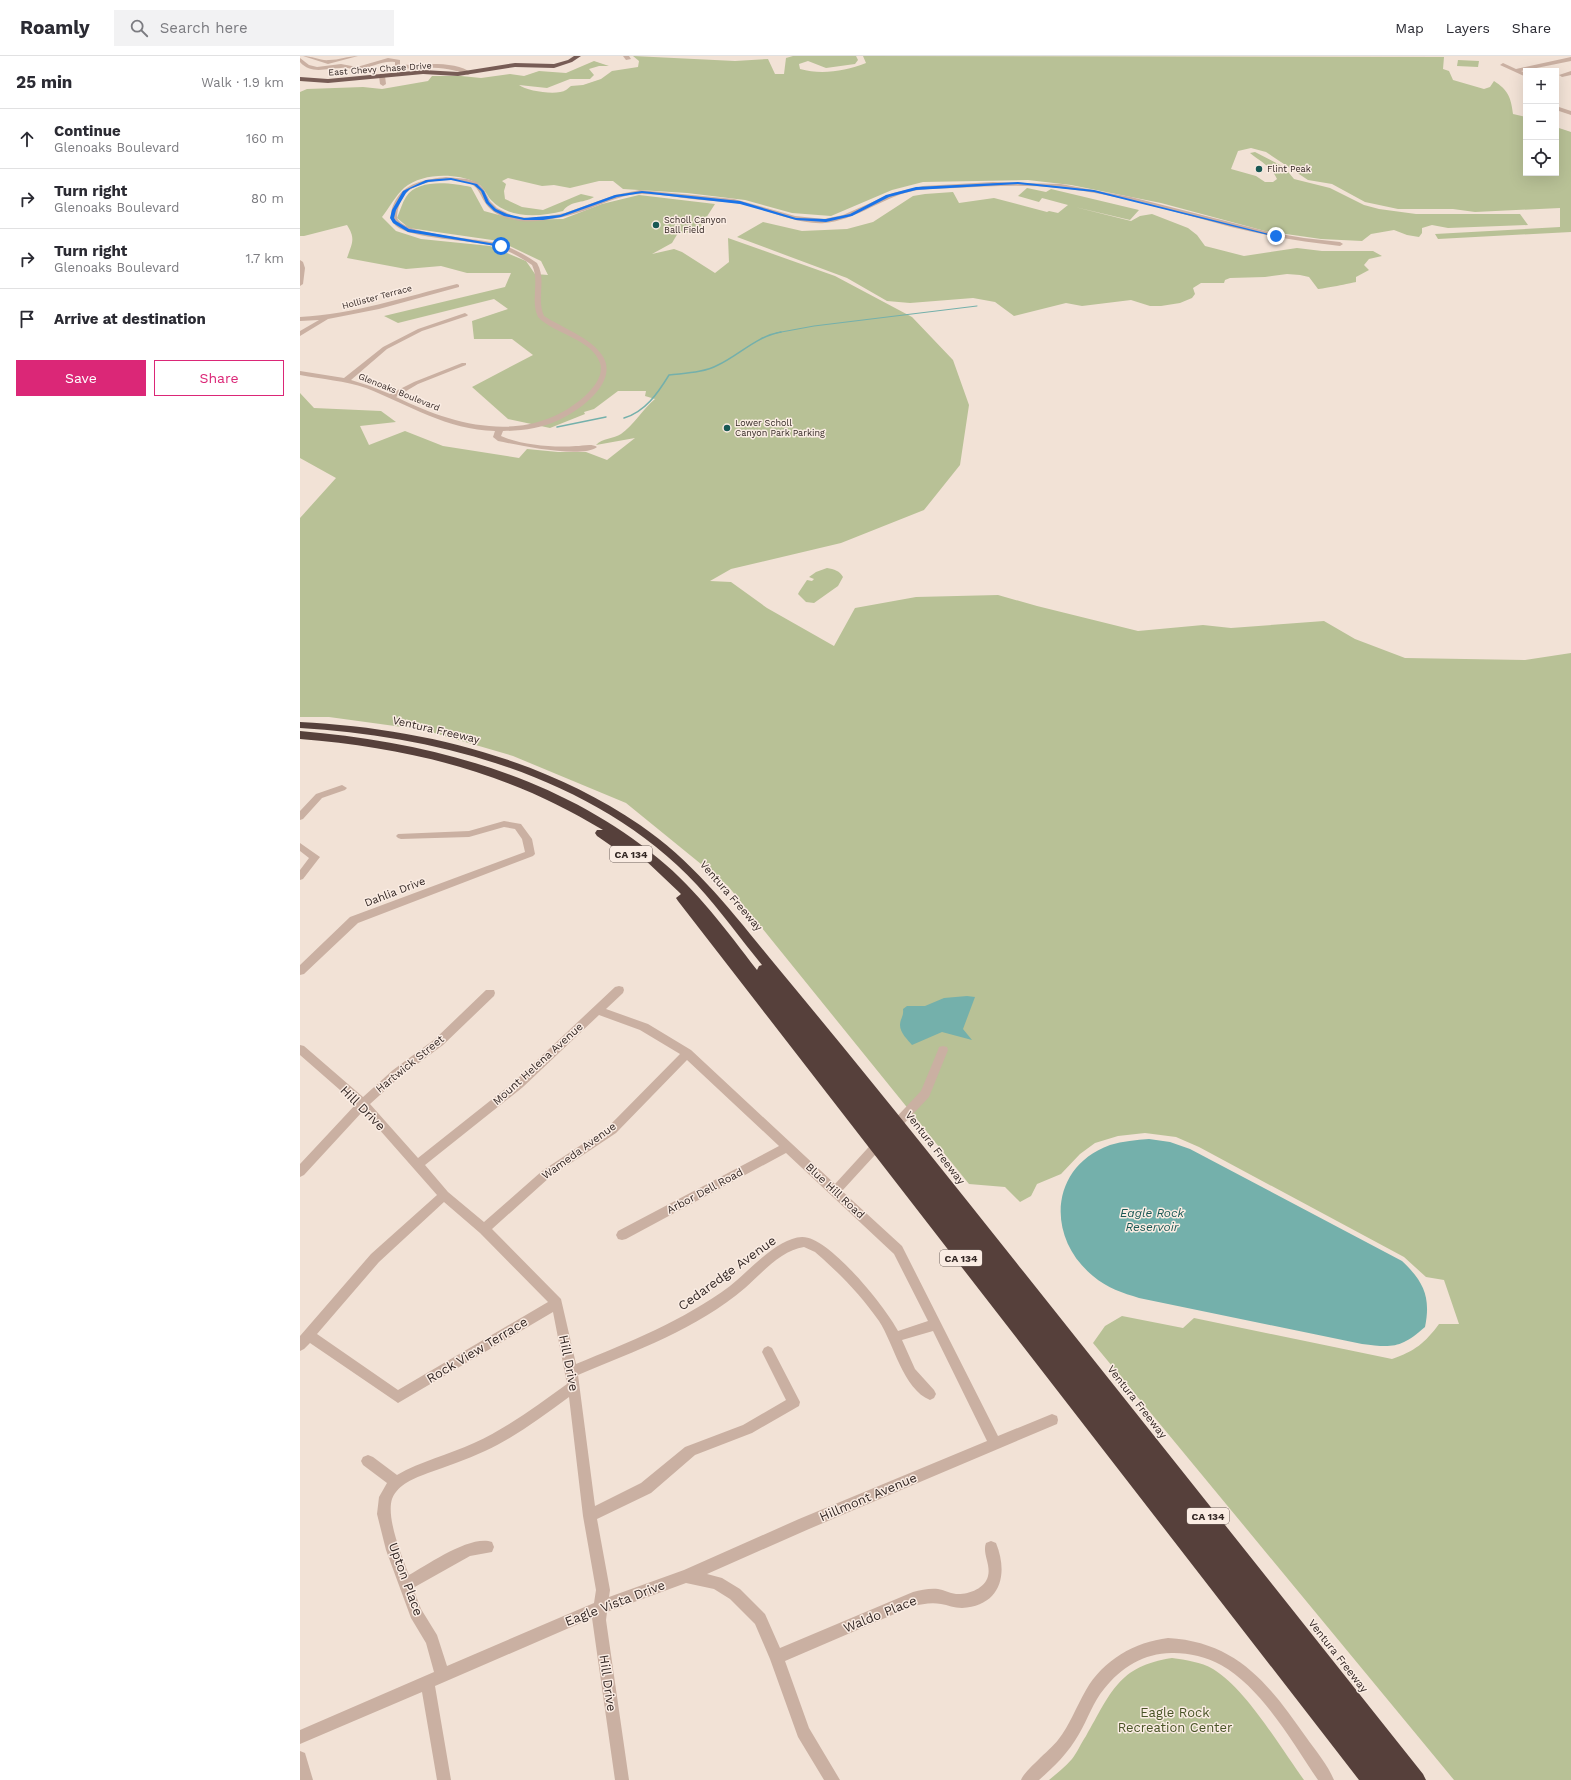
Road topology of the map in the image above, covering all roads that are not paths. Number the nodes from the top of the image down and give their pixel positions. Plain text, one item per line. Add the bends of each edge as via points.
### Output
1 (306, 56) edge
2 (355, 56) edge
3 (578, 56) edge
4 (1571, 59) edge
5 (300, 60) edge
6 (1503, 65) dead end
7 (1518, 70) junction
8 (468, 73) junction
9 (1523, 73) edge
10 (1571, 73) edge
11 (1562, 75) dead end
12 (382, 76) junction
13 (300, 79) edge
14 (383, 84) dead end
15 (1559, 109) edge
16 (1571, 114) edge
17 (1340, 244) dead end
18 (300, 262) edge
19 (300, 280) edge
20 (457, 286) dead end
21 (465, 315) dead end
22 (325, 318) junction
23 (300, 319) edge
24 (300, 334) edge
25 (464, 364) dead end
26 (300, 373) edge
27 (346, 381) junction
28 (390, 397) junction
29 (499, 430) junction
30 (593, 447) dead end
31 (300, 725) edge
32 (300, 735) edge
33 (300, 740) edge
34 (342, 788) dead end
35 (300, 817) edge
36 (401, 836) dead end
37 (300, 846) edge
38 (300, 877) edge
39 (300, 971) edge
40 (619, 990) dead end
41 (490, 993) dead end
42 (597, 1010) junction
43 (300, 1049) edge
44 (943, 1050) dead end
45 (687, 1053) junction
46 (363, 1104) junction
47 (864, 1122) junction
48 (787, 1147) junction
49 (905, 1158) junction
50 (417, 1165) junction
51 (300, 1172) edge
52 (835, 1191) junction
53 (444, 1195) junction
54 (948, 1212) junction
55 (484, 1229) junction
56 (622, 1235) dead end
57 (996, 1255) junction
58 (990, 1285) junction
59 (557, 1303) junction
60 (936, 1324) junction
61 (309, 1335) junction
62 (895, 1337) junction
63 (300, 1345) edge
64 (768, 1352) dead end
65 (572, 1372) junction
66 (574, 1386) junction
67 (930, 1394) dead end
68 (1052, 1420) dead end
69 (995, 1444) junction
70 (368, 1461) dead end
71 (396, 1482) junction
72 (590, 1516) junction
73 (487, 1547) dead end
74 (991, 1548) dead end
75 (686, 1576) junction
76 (405, 1585) junction
77 (601, 1607) junction
78 (777, 1657) junction
79 (442, 1675) junction
80 (427, 1681) junction
81 (300, 1737) edge
82 (300, 1758) edge
83 (306, 1780) edge
84 (444, 1780) edge
85 (622, 1780) edge
86 (833, 1780) edge
87 (1028, 1780) edge
88 (1327, 1780) edge
89 (1370, 1780) edge
90 (1385, 1780) edge
91 (1405, 1780) edge
92 (1417, 1780) edge

1 - 2 street via 328,62
3 - 8 main road, East Chevy Chase Drive via 554,66 515,65
4 - 7 street
5 - 8 street via 309,67 354,68 391,58 398,61 399,67 458,68
6 - 7 street
7 - 9 street
8 - 12 main road, East Chevy Chase Drive via 423,72
10 - 11 street
12 - 13 main road, East Chevy Chase Drive via 328,81
12 - 14 street
15 - 16 street
17 - 29 street, Glenoaks Boulevard via 1276,236 1106,193 1038,184 991,183 916,188 888,196 844,218 816,221 796,219 740,202 642,192 617,196 561,216 524,219 495,210 479,187 470,182 444,179 422,183 409,188 401,196 392,218 397,225 416,232 493,244 531,261 538,268 540,278 536,304 540,318 597,350 604,363 605,371 599,386 559,418 532,427
18 - 19 street
20 - 22 street, Hollister Terrace via 364,311
21 - 27 street via 420,330 385,348
22 - 23 street, Hollister Terrace
22 - 24 street
25 - 28 street via 416,382
26 - 27 street, Glenoaks Boulevard
27 - 28 street, Glenoaks Boulevard
28 - 29 street, Glenoaks Boulevard via 436,417
29 - 30 street via 498,437 501,439 552,450
31 - 49 highway, Ventura Freeway via 353,728 433,743 439,748 522,774 607,816 653,849 689,881 716,910 871,1097
32 - 47 highway via 412,749 480,768 540,791 584,813 625,840 654,862 701,909
33 - 47 highway, CA 134 via 422,757 509,783 569,813 636,857 680,896
34 - 35 street via 319,796
36 - 39 street, Dahlia Drive via 469,834 504,824 518,826 527,839 530,854 354,920
37 - 38 street via 315,857
40 - 42 street, Mount Helena Avenue
41 - 46 street, Hartwick Street via 439,1042 397,1073
42 - 45 street, Blue Hill Road via 644,1027
42 - 50 street, Mount Helena Avenue via 518,1084
43 - 46 street, Hill Drive
44 - 52 street via 925,1094
45 - 48 street, Blue Hill Road
45 - 55 street, Wameda Avenue via 612,1130 546,1174
46 - 50 street, Hill Drive
46 - 51 street, Hartwick Street
47 - 49 highway, CA 134
48 - 52 street, Blue Hill Road
48 - 56 street, Arbor Dell Road
49 - 54 highway, CA 134
49 - 54 highway
50 - 53 street, Hill Drive
52 - 60 street, Blue Hill Road via 898,1250
53 - 55 street, Hill Drive
53 - 61 street via 375,1258
54 - 57 highway
54 - 58 highway, CA 134
55 - 59 street, Hill Drive
57 - 91 highway
57 - 92 highway, Ventura Freeway / CA 134
58 - 89 highway, CA 134
58 - 90 highway
59 - 61 street, Rock View Terrace via 398,1397
59 - 65 street, Hill Drive
60 - 62 street
60 - 69 street, Blue Hill Road
61 - 63 street
62 - 65 street, Cedaredge Avenue via 878,1309 857,1286 820,1248 803,1241 794,1243 770,1259 735,1289 690,1319
62 - 67 street via 910,1374
64 - 72 street via 794,1402 747,1429 690,1451 646,1488
65 - 66 street, Hill Drive
66 - 71 street, Upton Place via 523,1423 478,1448 410,1473
66 - 72 street, Hill Drive
68 - 69 street, Hillmont Avenue
69 - 75 street, Hillmont Avenue
70 - 71 street
71 - 76 street, Upton Place via 386,1497 384,1514
72 - 77 street, Hill Drive via 603,1590
73 - 76 street via 468,1550
74 - 78 street, Waldo Place via 996,1569 994,1580 977,1598 956,1601 930,1596 911,1600
75 - 77 street, Eagle Vista Drive
75 - 78 street via 717,1583 749,1606 760,1619
76 - 79 street, Upton Place via 416,1613 432,1640
77 - 79 street, Eagle Vista Drive
77 - 85 street, Hill Drive via 598,1620
78 - 86 street via 803,1732
79 - 80 street, Eagle Vista Drive
80 - 81 street, Eagle Vista Drive
80 - 84 street
82 - 83 street
87 - 88 street via 1064,1744 1098,1684 1126,1658 1146,1648 1168,1645 1194,1648 1216,1655 1238,1668 1262,1690

